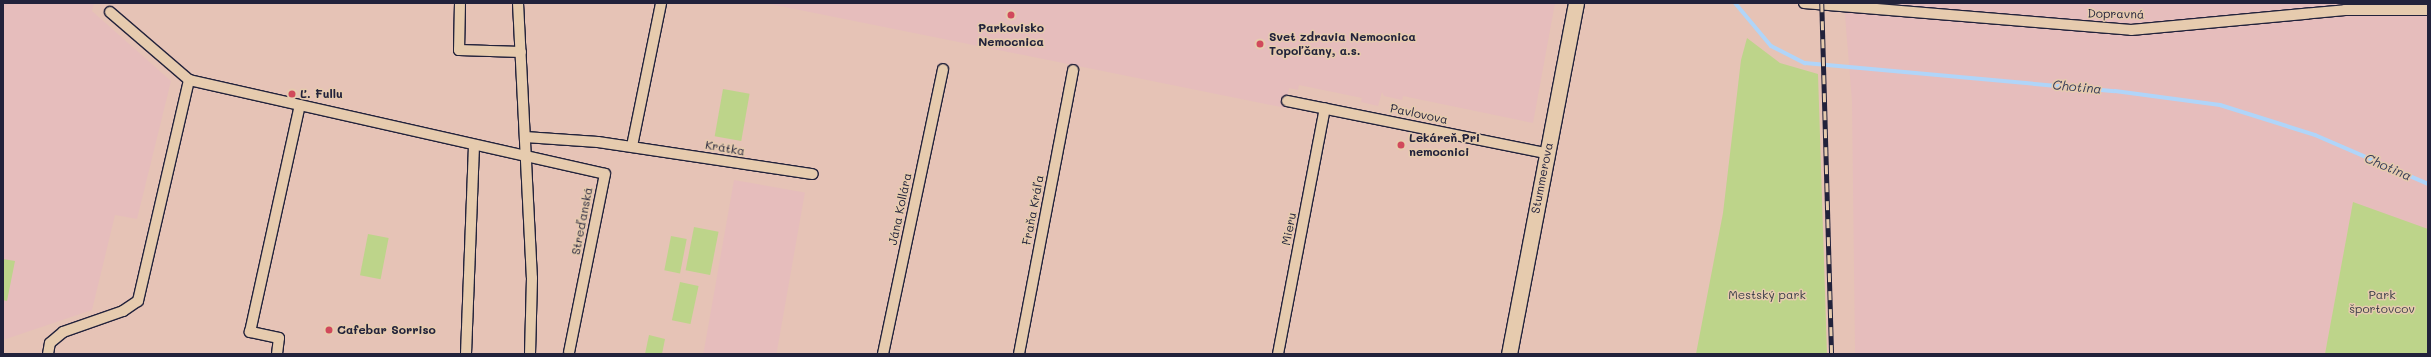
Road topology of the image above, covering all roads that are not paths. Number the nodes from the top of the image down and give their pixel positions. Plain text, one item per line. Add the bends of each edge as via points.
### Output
1 (460, 3) edge
2 (518, 3) edge
3 (661, 3) edge
4 (1576, 3) edge
5 (1804, 3) edge
6 (2428, 10) edge
7 (110, 12) dead end
8 (521, 52) junction
9 (943, 69) dead end
10 (1073, 70) dead end
11 (189, 80) junction
12 (1287, 101) dead end
13 (300, 105) junction
14 (1324, 108) junction
15 (525, 137) junction
16 (474, 145) junction
17 (632, 146) junction
18 (1546, 153) junction
19 (526, 156) junction
20 (813, 174) dead end
21 (569, 352) dead end
22 (48, 354) edge
23 (278, 354) edge
24 (466, 354) edge
25 (530, 354) edge
26 (883, 354) edge
27 (1019, 354) edge
28 (1278, 354) edge
29 (1509, 354) edge

1 - 8 street via 460,50
2 - 8 street
3 - 17 street
4 - 18 street, Stummerova
5 - 6 street, Dopravná via 2131,30 2345,10
7 - 11 street
8 - 15 street
9 - 26 street, Jána Kollára
10 - 27 street, Fraňa Kráľa
11 - 13 street
11 - 22 street via 138,301 123,311 63,332 50,343
12 - 14 street, Pavlovova
13 - 16 street
13 - 23 street via 250,332 279,338
14 - 18 street, Pavlovova
14 - 28 street, Mieru
15 - 17 street, Krátka
15 - 19 street
16 - 19 street
16 - 24 street
17 - 20 street, Krátka
18 - 29 street, Stummerova
19 - 21 street, Streďanská via 605,174
19 - 25 street via 532,278

